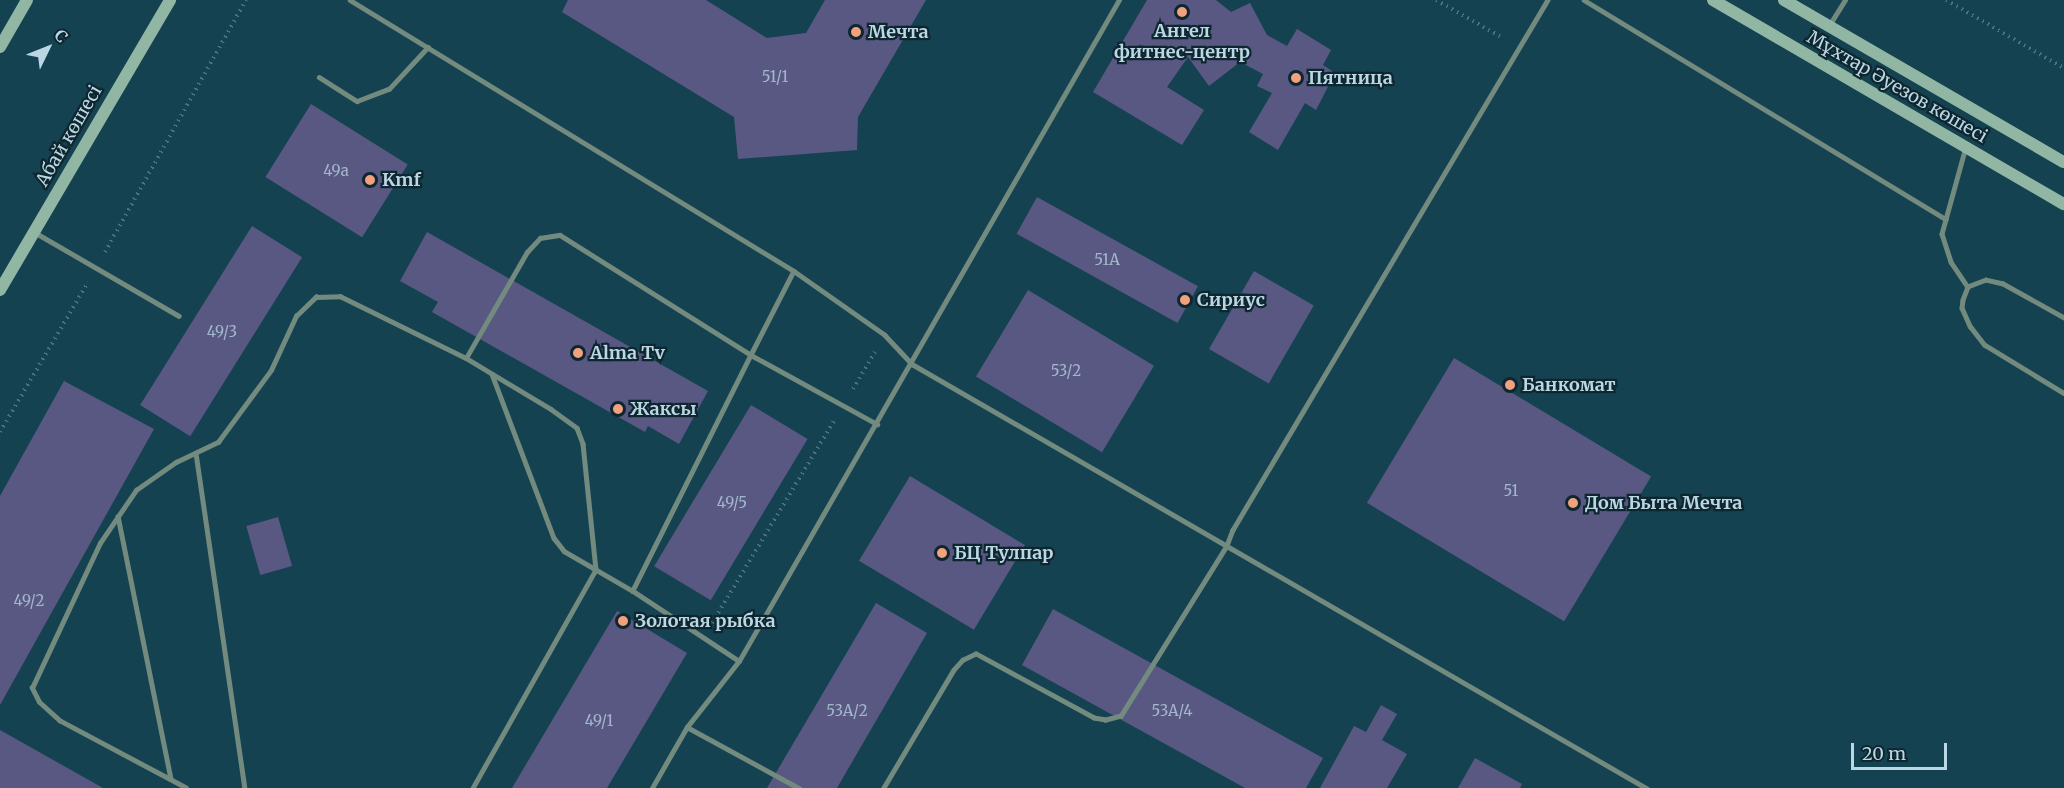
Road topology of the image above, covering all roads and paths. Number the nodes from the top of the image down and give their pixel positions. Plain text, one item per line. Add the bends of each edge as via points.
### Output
1 (27, 0) edge
2 (170, 0) edge
3 (246, 0) edge
4 (350, 0) edge
5 (1119, 0) edge
6 (1436, 0) edge
7 (1548, 0) edge
8 (1584, 0) edge
9 (1713, 0) edge
10 (1784, 0) edge
11 (1845, 0) edge
12 (1946, 0) edge
13 (1829, 26) junction
14 (0, 47) edge
15 (428, 47) junction
16 (1521, 49) junction
17 (2064, 68) edge
18 (319, 77) dead end
19 (1966, 147) junction
20 (2064, 162) edge
21 (2064, 204) edge
22 (1946, 219) junction
23 (34, 231) junction
24 (96, 268) junction
25 (794, 271) junction
26 (1968, 287) junction
27 (0, 291) edge
28 (179, 316) dead end
29 (2064, 318) edge
30 (885, 335) junction
31 (751, 355) junction
32 (466, 358) junction
33 (912, 364) junction
34 (492, 374) junction
35 (2064, 393) edge
36 (844, 406) junction
37 (877, 424) junction
38 (0, 432) edge
39 (196, 453) junction
40 (118, 516) junction
41 (1227, 546) junction
42 (596, 570) junction
43 (633, 591) junction
44 (703, 638) junction
45 (739, 661) junction
46 (687, 727) junction
47 (171, 779) junction
48 (1636, 782) junction
49 (186, 788) edge
50 (245, 788) edge
51 (474, 788) edge
52 (652, 788) edge
53 (799, 788) edge
54 (884, 788) edge
55 (1633, 788) edge
56 (1647, 788) edge

1 - 14 main road
2 - 23 main road, Абай көшесі
3 - 24 path
4 - 15 lane
5 - 33 lane
6 - 16 path
7 - 16 lane
8 - 22 lane
9 - 19 main road, Мұхтар Әуезов көшесі
10 - 13 main road, Мұхтар Әуезов көшесі
11 - 13 lane
12 - 17 path
13 - 20 main road, Мұхтар Әуезов көшесі
15 - 18 lane via 388,89 357,101
15 - 25 lane
16 - 41 lane
19 - 21 main road, Мұхтар Әуезов көшесі
19 - 22 lane
22 - 26 lane via 1942,234 1945,249
23 - 24 lane
23 - 27 main road, Абай көшесі
24 - 28 lane
24 - 38 path
25 - 30 lane
25 - 31 lane
26 - 29 lane via 1986,280 2003,284
26 - 35 lane via 1962,308 1985,345
30 - 33 lane
30 - 36 path
31 - 32 lane via 560,235 540,238 526,252
31 - 36 lane
31 - 43 lane
32 - 34 lane
32 - 39 lane via 340,296 316,297 296,316 271,370 218,442
33 - 37 lane
33 - 41 lane
34 - 42 lane via 554,538 564,551
34 - 42 lane via 577,428 583,444
36 - 37 lane
36 - 44 path
37 - 45 lane
39 - 40 lane via 136,490
39 - 50 lane
40 - 47 lane
40 - 47 lane via 100,543 32,688 39,702 60,721
41 - 48 lane
41 - 54 lane via 1121,716 1094,718 976,654 954,670
42 - 43 lane
42 - 51 lane
43 - 44 lane
44 - 45 lane
45 - 46 lane
46 - 52 lane
46 - 53 lane
47 - 49 lane
48 - 55 lane
48 - 56 lane

